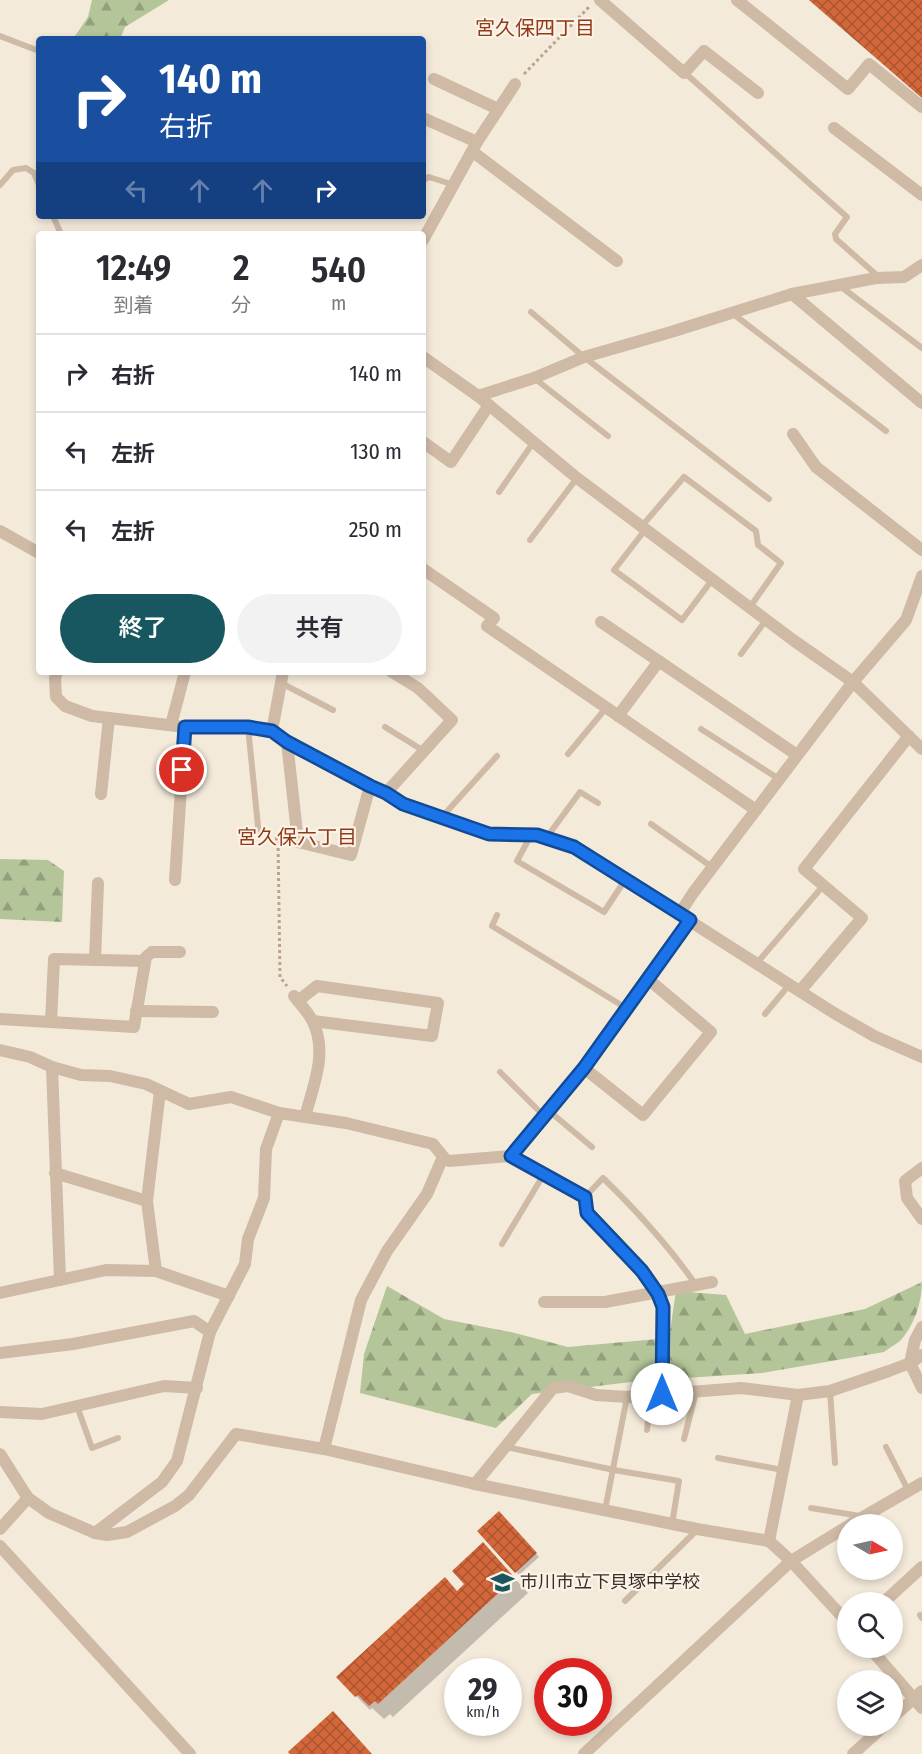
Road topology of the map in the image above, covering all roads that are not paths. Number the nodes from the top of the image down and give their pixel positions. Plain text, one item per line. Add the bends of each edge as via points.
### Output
1 (598, 0) edge
2 (737, 0) edge
3 (0, 36) edge
4 (36, 50) edge
5 (684, 73) junction
6 (434, 79) dead end
7 (514, 84) road end
8 (758, 93) dead end
9 (922, 107) edge
10 (498, 109) junction
11 (426, 120) edge
12 (834, 128) dead end
13 (475, 147) junction
14 (36, 178) edge
15 (426, 178) edge
16 (0, 185) edge
17 (454, 185) junction
18 (922, 195) edge
19 (426, 235) edge
20 (617, 261) dead end
21 (922, 265) edge
22 (880, 278) junction
23 (839, 285) junction
24 (792, 294) junction
25 (531, 312) dead end
26 (732, 313) junction
27 (922, 348) edge
28 (584, 357) junction
29 (426, 359) edge
30 (534, 378) junction
31 (478, 396) junction
32 (922, 403) edge
33 (489, 405) junction
34 (886, 431) dead end
35 (793, 434) dead end
36 (608, 436) dead end
37 (533, 443) junction
38 (426, 444) edge
39 (577, 478) junction
40 (499, 492) dead end
41 (770, 499) dead end
42 (643, 528) junction
43 (0, 531) edge
44 (530, 540) dead end
45 (922, 550) edge
46 (36, 551) edge
47 (426, 570) edge
48 (922, 576) edge
49 (712, 580) junction
50 (749, 608) junction
51 (766, 620) junction
52 (601, 622) dead end
53 (741, 654) dead end
54 (659, 661) junction
55 (56, 675) edge
56 (184, 675) edge
57 (397, 675) edge
58 (282, 678) edge
59 (853, 682) junction
60 (606, 707) junction
61 (333, 710) dead end
62 (618, 716) junction
63 (109, 718) junction
64 (171, 725) junction
65 (185, 727) junction
66 (248, 727) junction
67 (385, 727) dead end
68 (701, 729) dead end
69 (272, 731) junction
70 (909, 736) junction
71 (287, 742) junction
72 (922, 749) edge
73 (424, 751) junction
74 (568, 754) dead end
75 (797, 755) junction
76 (497, 756) dead end
77 (779, 779) junction
78 (370, 786) junction
79 (386, 793) junction
80 (101, 794) dead end
81 (598, 803) dead end
82 (756, 810) junction
83 (441, 818) junction
84 (651, 824) dead end
85 (531, 835) junction
86 (259, 836) road end
87 (546, 838) junction
88 (712, 867) junction
89 (626, 879) junction
90 (175, 880) dead end
91 (98, 883) dead end
92 (823, 886) junction
93 (497, 915) dead end
94 (685, 917) junction
95 (180, 952) dead end
96 (95, 960) junction
97 (145, 961) junction
98 (757, 963) junction
99 (648, 979) junction
100 (795, 987) junction
101 (627, 1008) junction
102 (136, 1011) junction
103 (213, 1012) dead end
104 (765, 1014) dead end
105 (0, 1019) edge
106 (313, 1021) junction
107 (51, 1022) junction
108 (0, 1050) edge
109 (922, 1057) edge
110 (52, 1067) junction
111 (584, 1068) junction
112 (500, 1072) dead end
113 (160, 1091) junction
114 (279, 1113) junction
115 (547, 1113) junction
116 (305, 1117) junction
117 (592, 1147) dead end
118 (511, 1156) junction
119 (443, 1157) junction
120 (922, 1168) edge
121 (55, 1173) junction
122 (544, 1174) junction
123 (585, 1197) junction
124 (147, 1201) junction
125 (922, 1219) edge
126 (502, 1244) dead end
127 (156, 1271) junction
128 (60, 1280) junction
129 (712, 1282) dead end
130 (696, 1285) junction
131 (656, 1291) junction
132 (0, 1293) edge
133 (229, 1296) junction
134 (544, 1302) dead end
135 (922, 1327) edge
136 (210, 1332) junction
137 (0, 1353) edge
138 (922, 1355) edge
139 (910, 1363) junction
140 (197, 1388) junction
141 (922, 1388) edge
142 (696, 1391) junction
143 (830, 1391) junction
144 (657, 1394) junction
145 (798, 1395) junction
146 (627, 1397) junction
147 (76, 1406) junction
148 (0, 1413) edge
149 (647, 1430) dead end
150 (118, 1438) dead end
151 (684, 1438) dead end
152 (505, 1447) junction
153 (886, 1447) dead end
154 (324, 1449) junction
155 (0, 1454) edge
156 (718, 1458) dead end
157 (835, 1463) dead end
158 (614, 1470) junction
159 (783, 1470) junction
160 (922, 1483) edge
161 (475, 1484) junction
162 (908, 1490) junction
163 (28, 1498) junction
164 (811, 1508) dead end
165 (605, 1510) junction
166 (846, 1514) edge
167 (868, 1514) edge
168 (672, 1524) junction
169 (0, 1529) edge
170 (698, 1529) junction
171 (837, 1532) edge
172 (95, 1533) junction
173 (769, 1541) junction
174 (0, 1546) edge
175 (791, 1561) junction
176 (922, 1567) edge
177 (895, 1592) edge
178 (625, 1601) dead end
179 (837, 1611) edge
180 (880, 1658) edge
181 (918, 1695) edge
182 (903, 1708) edge
183 (922, 1708) edge
184 (873, 1736) edge
185 (190, 1754) edge
186 (584, 1754) edge
187 (853, 1754) edge

1 - 5 street
2 - 9 street via 848,89 869,64
3 - 4 lane
5 - 8 street via 704,51
5 - 22 lane via 847,217 836,238
6 - 10 street
7 - 10 street
10 - 13 street
11 - 13 street
12 - 18 street
13 - 17 street
13 - 20 street
14 - 16 lane via 26,168 13,170
15 - 17 lane
17 - 19 street
21 - 22 street via 904,277
22 - 23 street
23 - 24 street
23 - 27 lane
24 - 26 street
24 - 32 street
25 - 28 lane
26 - 28 street
26 - 34 lane
28 - 30 street
28 - 41 lane
29 - 31 street
30 - 31 street
30 - 36 lane
31 - 33 street
33 - 37 street
33 - 38 street via 451,462
35 - 45 street via 816,468
37 - 39 street
37 - 40 lane
39 - 42 street
39 - 44 lane
42 - 49 street
42 - 49 lane via 614,570 682,620
42 - 50 lane via 684,477 756,531 758,545 781,562
43 - 46 street
47 - 60 street via 494,618 487,626
48 - 59 street via 906,620
49 - 50 street
50 - 51 street
51 - 53 lane
51 - 59 street
52 - 54 street
54 - 62 street
54 - 75 street
55 - 63 street via 56,697 65,706
56 - 64 street
57 - 73 street via 418,688 452,720
58 - 61 lane
58 - 69 street
59 - 70 street
59 - 75 street
60 - 62 street
60 - 74 lane
62 - 82 street
63 - 64 street
63 - 80 street
64 - 65 street
65 - 66 street
65 - 90 street
66 - 69 street
66 - 86 lane
67 - 73 lane
68 - 77 lane
69 - 71 street
70 - 72 street
70 - 92 street via 804,869
71 - 78 street
71 - 78 street via 298,842 351,855
73 - 79 street
75 - 77 street
76 - 83 lane
77 - 82 street
78 - 79 street
79 - 83 street
81 - 87 lane via 580,792
82 - 88 street
83 - 85 street via 489,834
84 - 88 lane
85 - 87 street
85 - 89 lane via 517,861 604,912
87 - 89 street via 574,847
88 - 94 street via 693,893
89 - 94 street
91 - 96 street
92 - 98 lane
92 - 100 street via 862,918
93 - 101 lane via 492,926
94 - 98 street
94 - 99 street
95 - 97 street via 152,952
96 - 97 street
96 - 107 street via 54,959
97 - 102 street
98 - 100 street
99 - 101 street
99 - 111 street via 711,1032 643,1115
100 - 104 lane
100 - 109 street via 873,1036
101 - 111 street
102 - 103 street
102 - 107 street via 134,1027
105 - 107 street
106 - 106 street via 296,998 317,986 438,1003 432,1036
106 - 116 street via 320,1043 320,1061
108 - 110 street
110 - 113 street via 146,1084
110 - 121 street
111 - 115 street
112 - 115 lane
113 - 114 street via 189,1104 231,1097
113 - 124 street
114 - 116 street
114 - 133 street via 266,1149 264,1198 248,1239 245,1264
115 - 117 lane
115 - 118 street
116 - 119 street via 433,1144
118 - 119 street via 449,1161
118 - 122 street
119 - 154 street via 427,1194 387,1251 361,1300
120 - 125 street via 905,1181 907,1198
121 - 124 street
121 - 128 street
122 - 123 street
122 - 126 lane
123 - 130 lane via 603,1178 640,1213
123 - 131 street via 587,1213
124 - 127 street
127 - 128 street via 106,1270
127 - 133 street
128 - 132 street
129 - 130 street
130 - 131 street
131 - 134 street via 605,1302
131 - 144 street via 663,1307
133 - 136 street
135 - 139 street
136 - 137 street via 194,1321 73,1344
136 - 140 street
138 - 139 street
139 - 141 street
139 - 143 street
140 - 147 street via 164,1386
140 - 172 street via 177,1461 162,1482
142 - 144 street
142 - 145 street via 741,1388
142 - 151 lane
143 - 145 street
143 - 157 lane
144 - 146 street
144 - 149 lane
145 - 159 street
146 - 152 street via 596,1395 568,1386 553,1388
146 - 158 lane
147 - 148 street via 42,1414
147 - 150 lane via 92,1448
152 - 158 lane
152 - 161 street
153 - 162 lane
154 - 161 street
154 - 172 street via 236,1434 189,1495 175,1506 127,1533
155 - 163 street
156 - 159 lane
158 - 165 lane
158 - 168 lane via 679,1481
159 - 173 street
160 - 162 street
161 - 165 street
162 - 167 street
163 - 169 street
163 - 172 street via 49,1513
164 - 166 lane
165 - 168 street
168 - 170 street
170 - 173 street
170 - 178 lane
171 - 175 street
173 - 175 street
174 - 185 street
175 - 179 street
175 - 186 street
176 - 177 street
180 - 181 street
181 - 182 street
181 - 183 street
184 - 187 street

